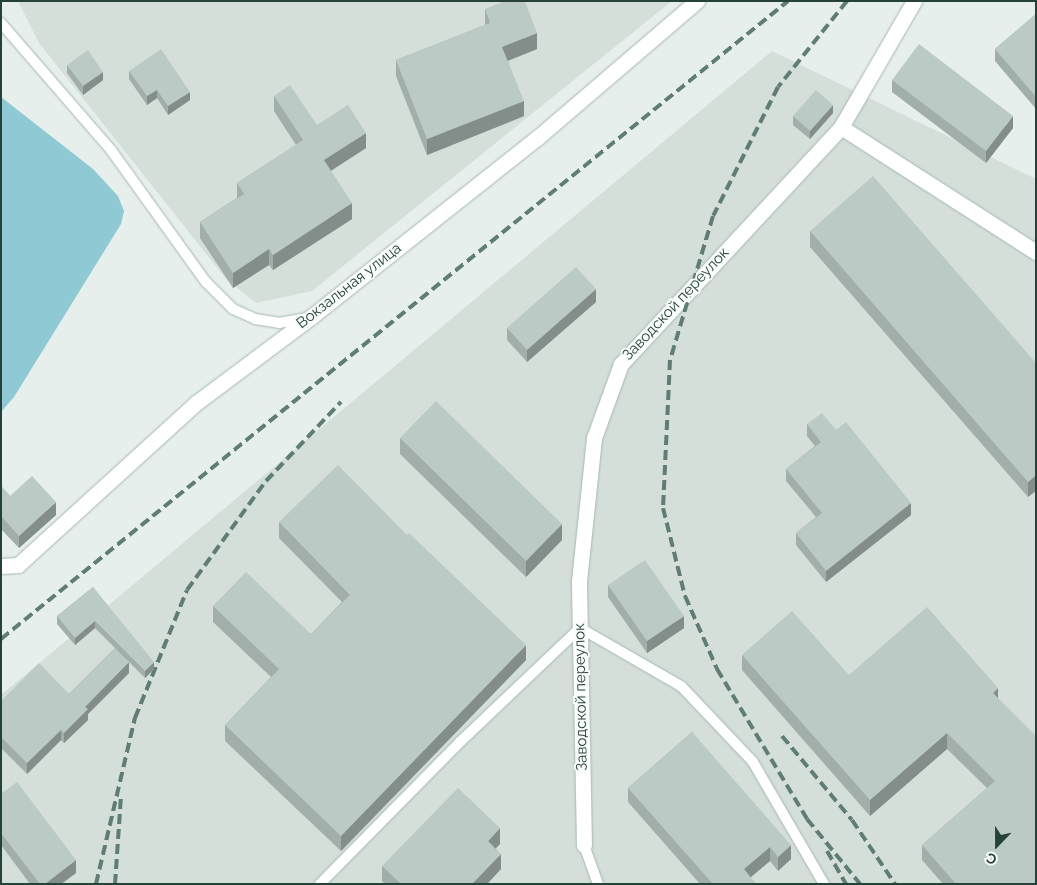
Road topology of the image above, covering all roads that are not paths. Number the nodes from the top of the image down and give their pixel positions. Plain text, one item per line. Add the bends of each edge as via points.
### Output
1 (697, 1) edge
2 (914, 1) edge
3 (1, 23) edge
4 (841, 127) junction
5 (1036, 252) edge
6 (311, 317) junction
7 (1, 566) edge
8 (580, 628) junction
9 (584, 845) joint
10 (320, 884) edge
11 (598, 884) edge
12 (824, 884) edge

1 - 6 street, Вокзальная улица via 537,138
2 - 4 street, Заводской переулок
3 - 6 lane via 111,150 206,282 233,309 255,319 279,323
4 - 5 street
4 - 8 street, Заводской переулок via 621,364 594,438 580,582
6 - 7 street, Вокзальная улица via 196,403 18,566
8 - 9 street, Заводской переулок
8 - 10 lane via 460,742
8 - 12 lane via 682,686 753,762
9 - 11 lane

